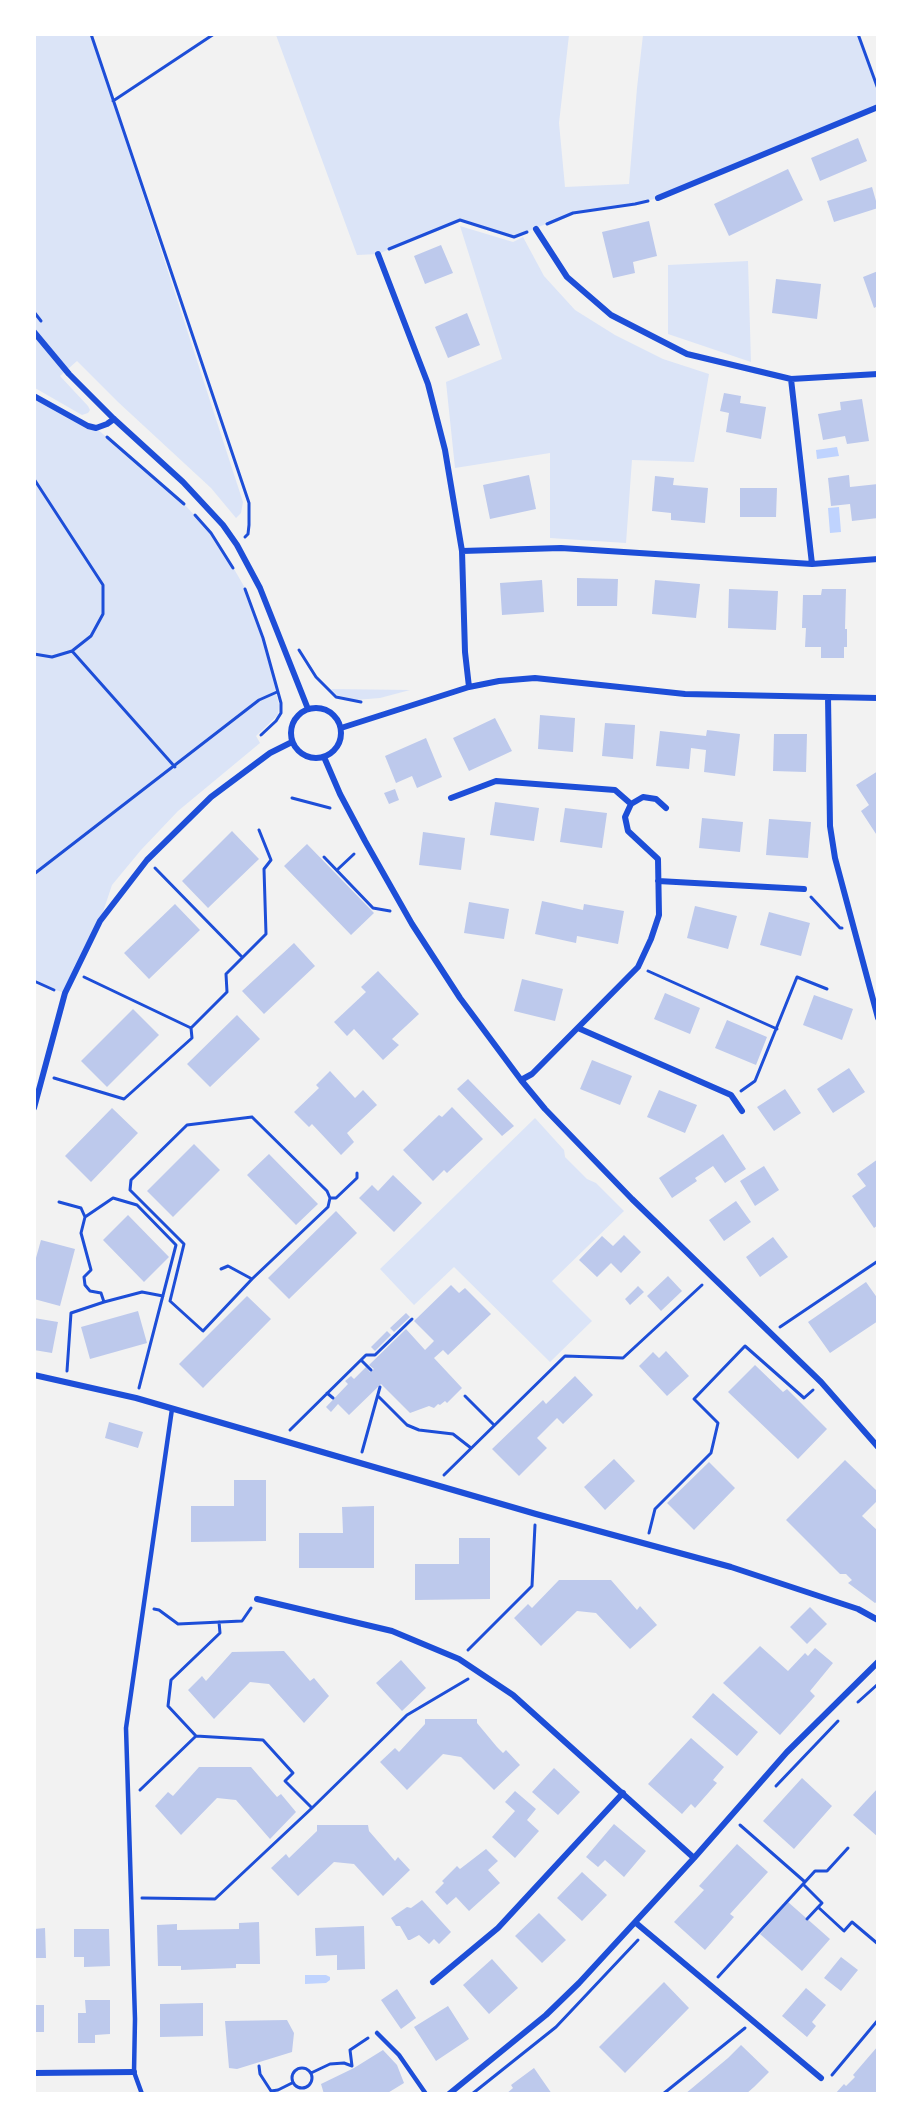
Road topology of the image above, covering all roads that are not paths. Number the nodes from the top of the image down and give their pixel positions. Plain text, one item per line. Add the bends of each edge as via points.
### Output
1 (878, 107) edge
2 (658, 198) road end
3 (536, 229) road end
4 (378, 254) road end
5 (34, 332) edge
6 (878, 374) edge
7 (791, 380) junction
8 (34, 396) edge
9 (114, 419) junction
10 (462, 551) junction
11 (878, 559) edge
12 (812, 564) junction
13 (468, 687) junction
14 (828, 697) junction
15 (878, 698) edge
16 (308, 709) junction
17 (341, 728) junction
18 (292, 742) junction
19 (324, 757) junction
20 (451, 798) dead end
21 (631, 804) junction
22 (666, 808) dead end
23 (658, 881) junction
24 (804, 889) road end
25 (878, 1018) edge
26 (578, 1028) junction
27 (521, 1080) junction
28 (34, 1108) edge
29 (742, 1111) dead end
30 (34, 1375) edge
31 (172, 1408) junction
32 (878, 1447) edge
33 (257, 1599) road end
34 (878, 1620) edge
35 (878, 1662) edge
36 (623, 1793) junction
37 (694, 1858) junction
38 (636, 1923) junction
39 (433, 1982) dead end
40 (377, 2033) road end
41 (134, 2072) junction
42 (34, 2073) edge
43 (821, 2078) dead end
44 (141, 2094) edge
45 (426, 2094) edge
46 (450, 2094) edge

1 - 2 street
3 - 7 street via 567,277 611,315 687,354
4 - 10 street via 428,384 445,450
5 - 9 street
6 - 7 street
7 - 12 street
8 - 9 street via 88,426 96,428
9 - 16 street via 183,482 237,545 260,588
10 - 12 street via 561,548
10 - 13 street
11 - 12 street
13 - 14 street via 535,678 685,694
13 - 17 street
14 - 15 street
14 - 25 street via 830,826
16 - 17 street via 333,713
16 - 18 street via 293,722
17 - 19 street via 338,746
18 - 19 street via 302,754 316,759
18 - 28 street via 270,753 211,797 147,860 100,921 65,993
19 - 27 street via 340,794 412,924 460,998
20 - 21 street via 496,781 615,790
21 - 22 street via 650,797
21 - 23 street via 625,824 658,859
23 - 24 street
23 - 26 street via 659,915 638,967
26 - 27 street
26 - 29 street via 731,1095
27 - 32 street via 624,1191 821,1382
30 - 31 street
31 - 34 street via 731,1567 858,1609
31 - 41 lane via 126,1728
33 - 36 street via 392,1631 459,1659 513,1695
35 - 37 street via 787,1752
36 - 37 street
36 - 39 street via 498,1928
37 - 38 street
38 - 43 street
38 - 46 street via 546,2015
40 - 45 lane via 399,2055
41 - 42 street
41 - 44 lane

